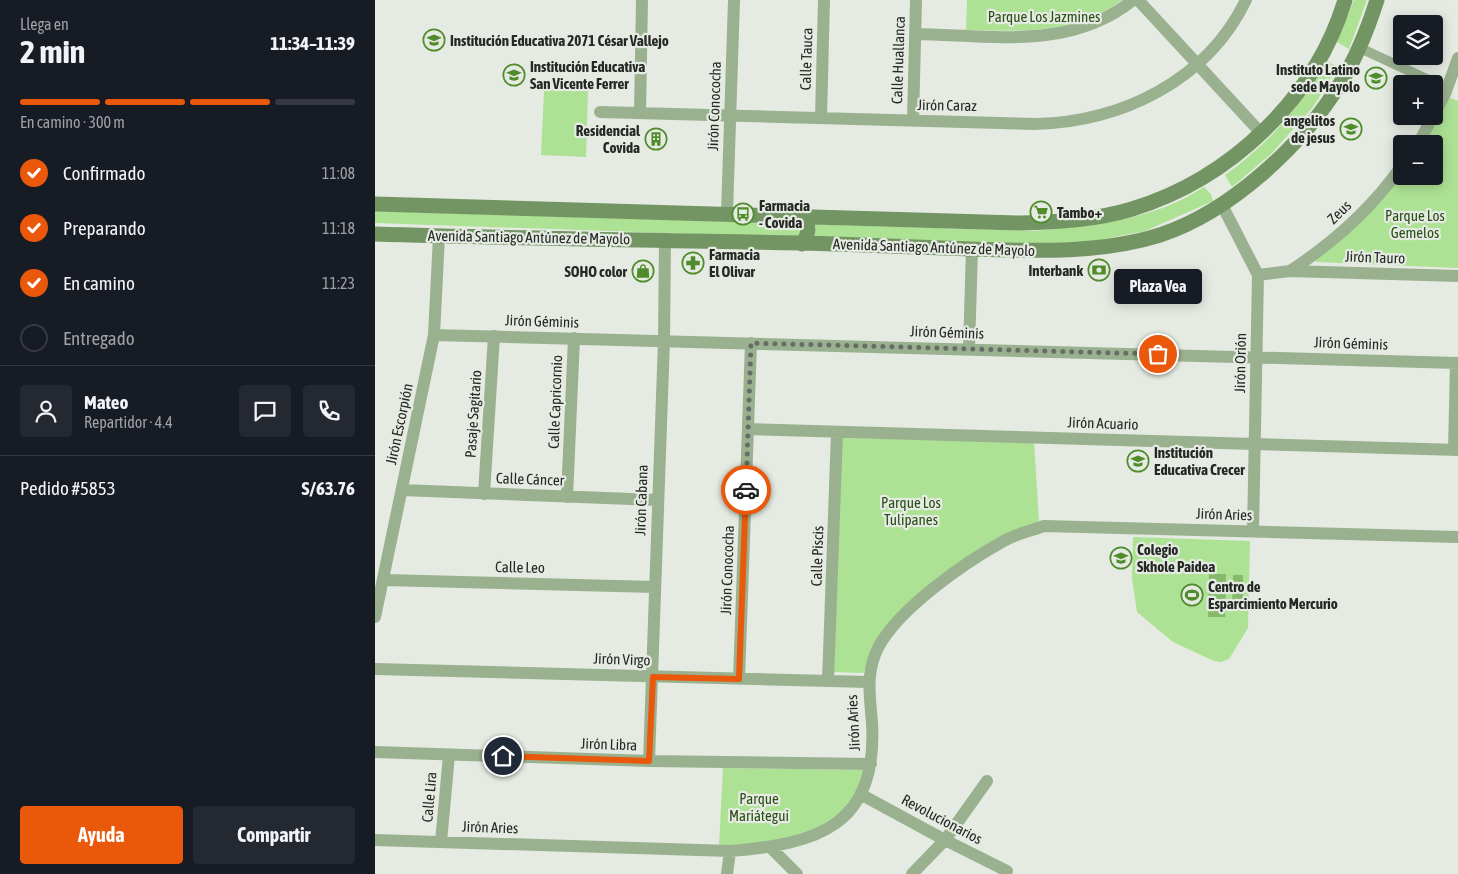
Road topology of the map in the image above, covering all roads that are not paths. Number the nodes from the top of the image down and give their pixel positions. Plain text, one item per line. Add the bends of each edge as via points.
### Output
1 (642, 0) edge
2 (734, 0) edge
3 (824, 0) edge
4 (916, 0) edge
5 (1133, 0) edge
6 (1138, 0) edge
7 (1246, 0) edge
8 (1345, 0) edge
9 (1377, 0) edge
10 (915, 34) junction
11 (1360, 48) junction
12 (1458, 58) edge
13 (1196, 64) junction
14 (1446, 88) junction
15 (1458, 94) edge
16 (601, 112) dead end
17 (640, 113) junction
18 (730, 116) junction
19 (821, 118) junction
20 (913, 121) junction
21 (1261, 133) junction
22 (1424, 135) edge
23 (1393, 179) edge
24 (375, 204) edge
25 (1222, 205) junction
26 (727, 214) junction
27 (803, 217) junction
28 (819, 217) junction
29 (375, 234) edge
30 (439, 236) junction
31 (665, 239) junction
32 (802, 244) junction
33 (818, 244) junction
34 (972, 249) junction
35 (1290, 271) junction
36 (1258, 275) junction
37 (1458, 276) edge
38 (434, 335) junction
39 (495, 336) junction
40 (574, 338) junction
41 (664, 341) junction
42 (751, 343) junction
43 (969, 349) junction
44 (1257, 357) junction
45 (1457, 363) edge
46 (748, 429) junction
47 (837, 432) junction
48 (1255, 444) junction
49 (1456, 450) edge
50 (402, 490) junction
51 (484, 494) junction
52 (567, 497) junction
53 (657, 500) junction
54 (1253, 531) junction
55 (1458, 537) edge
56 (384, 580) junction
57 (655, 587) junction
58 (375, 617) edge
59 (375, 669) edge
60 (653, 677) junction
61 (739, 679) junction
62 (828, 681) junction
63 (868, 682) junction
64 (375, 752) edge
65 (449, 755) junction
66 (649, 761) junction
67 (871, 764) junction
68 (987, 781) dead end
69 (862, 794) junction
70 (375, 840) edge
71 (945, 840) junction
72 (441, 842) junction
73 (770, 847) junction
74 (730, 851) junction
75 (1007, 871) dead end
76 (727, 874) edge
77 (797, 874) edge
78 (912, 874) edge

1 - 17 street
2 - 18 street, Jirón Conococha
3 - 19 street, Calle Tauca
4 - 10 street, Calle Huallanca
5 - 10 street via 1085,28 1054,36
6 - 13 street
7 - 13 street, Jirón Caraz via 1227,32
8 - 21 main road, Avenida Santiago Antúnez de Mayolo via 1325,50 1302,88
9 - 11 main road, Avenida Santiago Antúnez de Mayolo
10 - 20 street, Calle Huallanca
11 - 14 street
11 - 25 main road, Avenida Santiago Antúnez de Mayolo via 1341,83 1312,122 1279,157
12 - 14 street
13 - 20 street, Jirón Caraz via 1153,95 1086,120 1035,124
13 - 21 street
14 - 15 street
14 - 22 street
16 - 17 street, Jirón Caraz
17 - 18 street, Jirón Caraz
18 - 19 street, Jirón Caraz
18 - 26 street, Jirón Conococha
19 - 20 street, Jirón Caraz
21 - 28 main road, Avenida Santiago Antúnez de Mayolo via 1234,158 1201,179 1132,209 1097,217 1020,223
23 - 35 street, Zeus via 1351,225
24 - 26 main road, Avenida Santiago Antúnez de Mayolo
25 - 34 main road, Avenida Santiago Antúnez de Mayolo via 1179,227 1131,242 1049,251
25 - 36 street, Jirón Orión
26 - 27 main road, Avenida Santiago Antúnez de Mayolo
27 - 28 main road, Avenida Santiago Antúnez de Mayolo
27 - 32 main road via 809,230
28 - 33 main road via 811,230
29 - 30 main road, Avenida Santiago Antúnez de Mayolo
30 - 31 main road, Avenida Santiago Antúnez de Mayolo
30 - 38 street, Jirón Escorpión
31 - 32 main road, Avenida Santiago Antúnez de Mayolo
31 - 41 street, Jirón Cabana
32 - 33 main road, Avenida Santiago Antúnez de Mayolo
33 - 34 main road, Avenida Santiago Antúnez de Mayolo
34 - 43 street
35 - 36 street, Jirón Tauro
35 - 37 street, Jirón Tauro
36 - 44 street, Jirón Orión
38 - 39 street, Jirón Géminis
38 - 50 street, Jirón Escorpión
39 - 40 street, Jirón Géminis
39 - 51 street, Pasaje Sagitario
40 - 41 street, Jirón Géminis
40 - 52 street, Calle Capricornio
41 - 42 street, Jirón Géminis
41 - 53 street, Jirón Cabana
42 - 43 street, Jirón Géminis
42 - 46 street, Jirón Conococha
43 - 44 street, Jirón Géminis
44 - 45 street, Jirón Géminis
44 - 48 street, Jirón Orión
45 - 49 street
46 - 47 street, Jirón Acuario
46 - 61 street, Jirón Conococha
47 - 48 street, Jirón Acuario
47 - 62 street, Calle Piscis
48 - 49 street, Jirón Acuario
48 - 54 street, Jirón Orión
50 - 51 street, Calle Cáncer
50 - 56 street, Jirón Escorpión
51 - 52 street, Calle Cáncer
52 - 53 street, Calle Cáncer
53 - 57 street, Jirón Cabana
54 - 55 street, Jirón Aries
54 - 63 street, Jirón Aries via 1044,526 1018,534 943,580 899,619 879,647
56 - 57 street, Calle Leo
56 - 58 street, Jirón Escorpión
57 - 60 street, Jirón Cabana
59 - 60 street, Jirón Virgo
60 - 61 street, Jirón Virgo
60 - 66 street, Jirón Cabana
61 - 62 street, Jirón Virgo
62 - 63 street, Jirón Virgo
63 - 67 street, Jirón Aries
64 - 65 street, Jirón Libra
65 - 66 street, Jirón Libra
65 - 72 street, Calle Lira
66 - 67 street, Jirón Libra
67 - 69 street, Jirón Aries
68 - 71 street
69 - 71 street, Revolucionarios
69 - 73 street, Jirón Aries via 836,824 799,841
70 - 72 street, Jirón Aries
71 - 75 street, Revolucionarios
71 - 78 street
72 - 74 street, Jirón Aries
73 - 74 street, Jirón Aries
73 - 77 street
74 - 76 street

